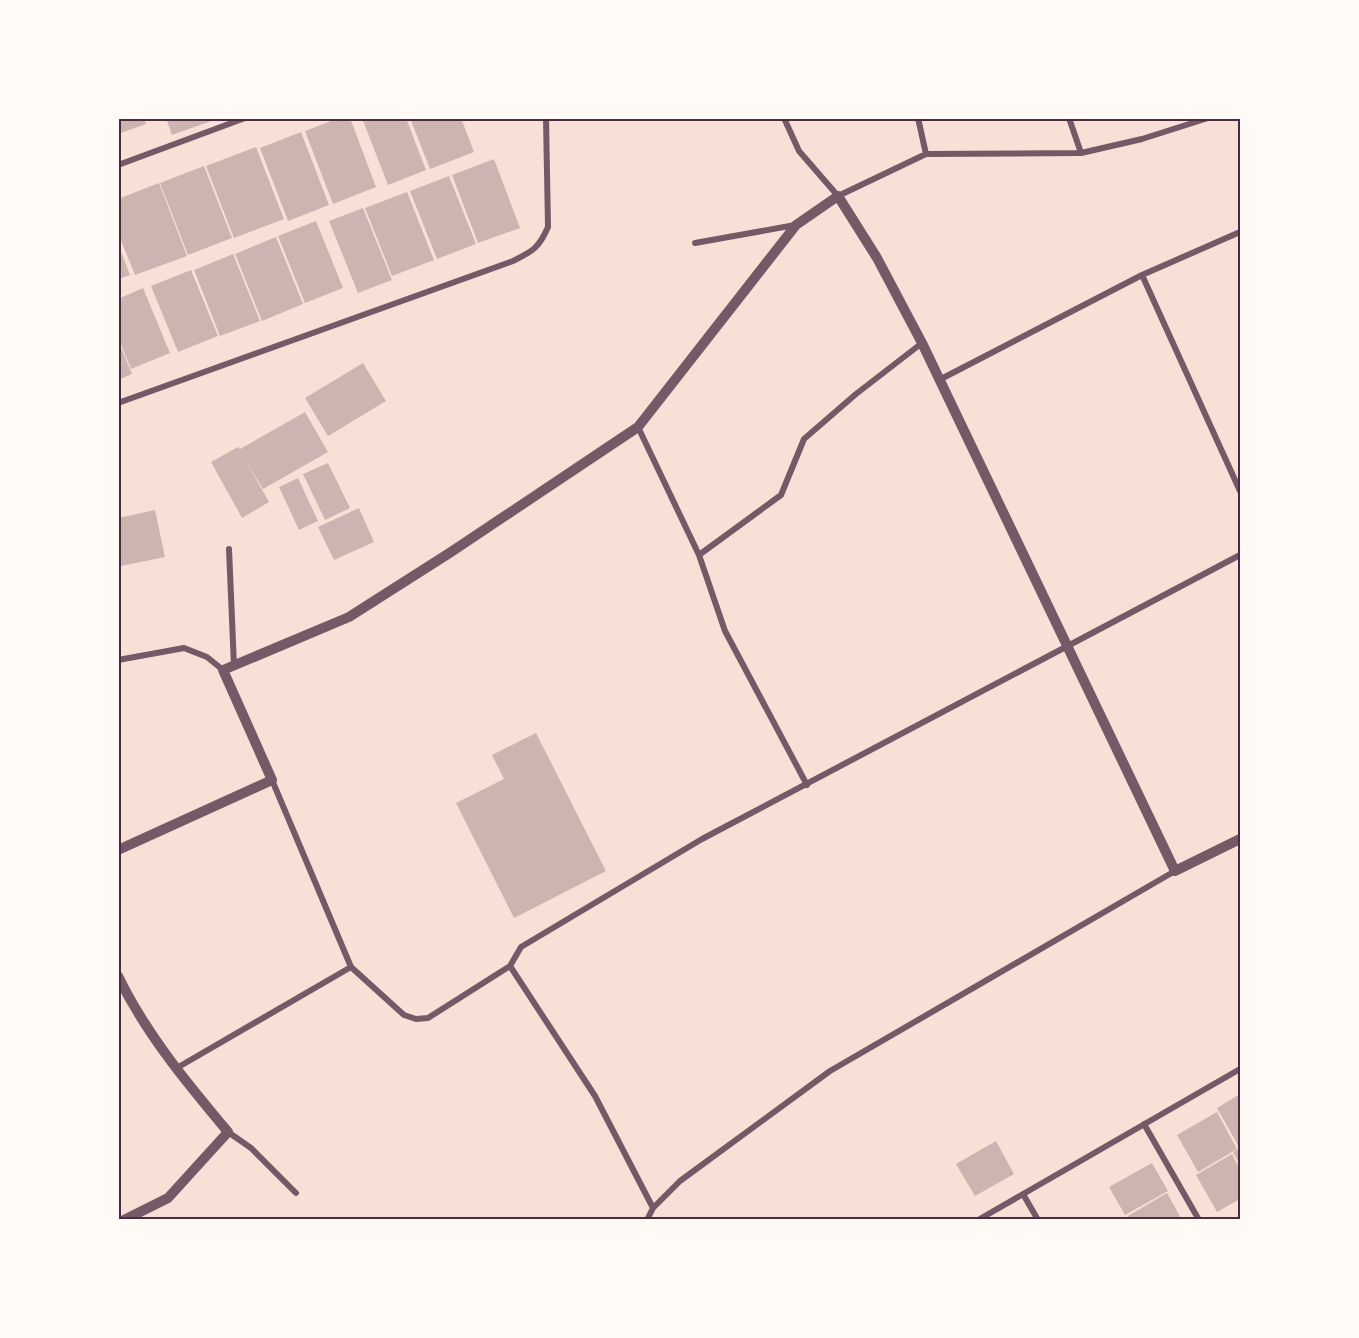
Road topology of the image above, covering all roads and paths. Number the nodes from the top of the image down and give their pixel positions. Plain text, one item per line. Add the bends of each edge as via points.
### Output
1 (245, 118) edge
2 (546, 118) edge
3 (784, 118) edge
4 (918, 118) edge
5 (1069, 118) edge
6 (1208, 118) edge
7 (1081, 153) junction
8 (926, 154) junction
9 (118, 165) edge
10 (838, 196) junction
11 (796, 225) junction
12 (1240, 232) edge
13 (695, 243) dead end
14 (1142, 275) junction
15 (922, 343) junction
16 (939, 380) junction
17 (118, 403) edge
18 (638, 427) junction
19 (1240, 491) edge
20 (229, 549) dead end
21 (699, 555) junction
22 (1240, 555) edge
23 (1068, 646) junction
24 (118, 660) edge
25 (228, 668) junction
26 (272, 780) junction
27 (807, 784) junction
28 (1240, 839) edge
29 (118, 850) edge
30 (1175, 871) junction
31 (510, 966) junction
32 (351, 967) junction
33 (118, 976) edge
34 (175, 1069) junction
35 (1240, 1069) edge
36 (1144, 1124) junction
37 (228, 1132) junction
38 (296, 1193) dead end
39 (1023, 1194) junction
40 (653, 1208) junction
41 (124, 1220) edge
42 (647, 1220) edge
43 (978, 1220) edge
44 (1038, 1220) edge
45 (1199, 1220) edge

1 - 9 street
2 - 17 street via 548,227 533,252
3 - 10 street via 799,151
4 - 8 street
5 - 7 street
6 - 7 street
7 - 8 street
8 - 10 street
10 - 11 street
10 - 15 street via 877,258
11 - 13 street
11 - 18 street
12 - 14 street
14 - 16 street
14 - 19 street
15 - 16 street
15 - 21 street via 804,439 781,495
16 - 23 street
18 - 21 street
18 - 25 street via 349,617
20 - 25 street
21 - 27 street via 725,631
22 - 23 street
23 - 27 street
23 - 30 street
24 - 25 street via 184,648
25 - 26 street
26 - 29 street
26 - 32 street
27 - 31 street via 702,839 521,946
28 - 30 street
30 - 40 street via 830,1071 680,1181
31 - 32 street via 428,1018 416,1019 404,1015
31 - 40 street via 595,1096
32 - 34 street
33 - 34 street
34 - 37 street
35 - 36 street
36 - 39 street
36 - 45 street
37 - 38 street via 251,1148
37 - 41 street via 168,1198
39 - 43 street
39 - 44 street
40 - 42 street

